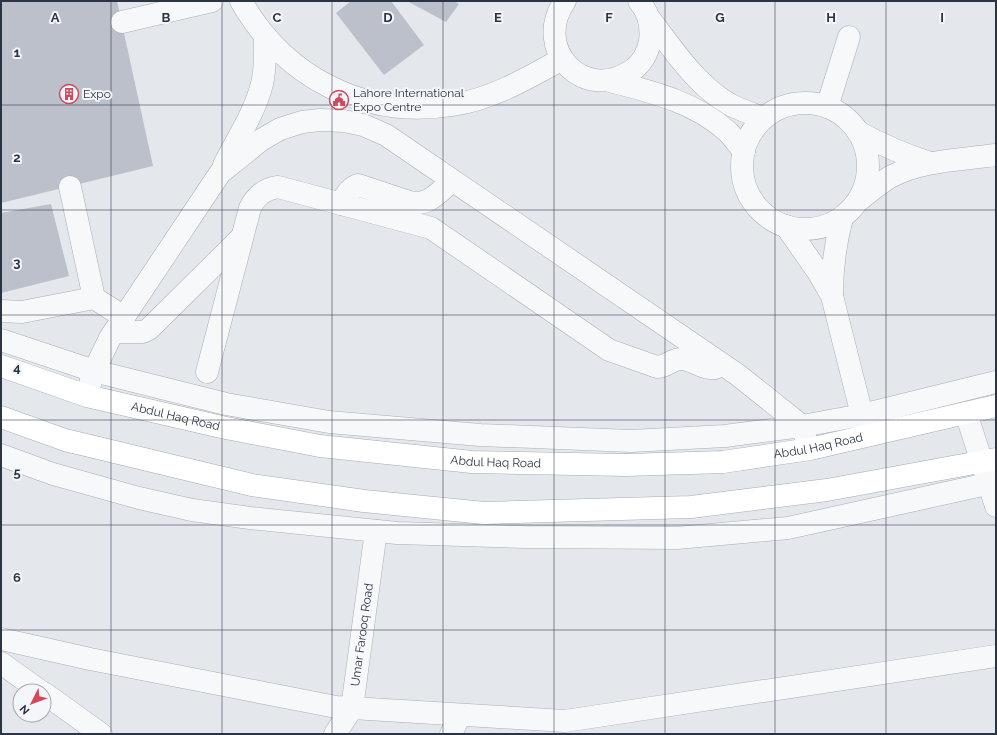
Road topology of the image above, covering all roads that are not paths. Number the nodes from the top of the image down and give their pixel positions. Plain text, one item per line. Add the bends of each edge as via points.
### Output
1 (212, 1) edge
2 (241, 1) edge
3 (566, 1) edge
4 (644, 10) edge
5 (122, 22) dead end
6 (266, 37) junction
7 (849, 37) dead end
8 (562, 59) junction
9 (610, 80) junction
10 (370, 102) junction
11 (827, 107) junction
12 (764, 118) junction
13 (363, 125) junction
14 (858, 132) junction
15 (744, 151) junction
16 (996, 156) edge
17 (930, 163) junction
18 (220, 173) junction
19 (452, 181) junction
20 (70, 186) dead end
21 (857, 203) junction
22 (340, 204) junction
23 (842, 218) junction
24 (786, 226) junction
25 (243, 236) junction
26 (832, 296) junction
27 (94, 298) junction
28 (1, 311) edge
29 (119, 324) junction
30 (1, 340) edge
31 (1, 366) edge
32 (728, 369) junction
33 (94, 371) junction
34 (207, 372) dead end
35 (996, 382) edge
36 (87, 396) junction
37 (996, 406) edge
38 (966, 413) junction
39 (1, 417) edge
40 (802, 426) junction
41 (864, 426) junction
42 (810, 449) junction
43 (1, 455) edge
44 (989, 461) edge
45 (992, 483) edge
46 (996, 506) edge
47 (376, 531) junction
48 (1, 639) edge
49 (996, 656) edge
50 (1, 663) edge
51 (29, 683) edge
52 (52, 700) edge
53 (352, 708) junction
54 (456, 724) edge
55 (563, 728) edge
56 (101, 734) edge
57 (335, 734) edge

1 - 5 street
2 - 6 street
3 - 8 street via 555,21 554,34 556,47
4 - 9 street via 651,32 644,58 635,69
4 - 12 street via 680,59 712,92 730,104
6 - 10 street via 290,62 319,82
6 - 18 street via 262,84 254,108
7 - 11 street
8 - 9 street via 571,70 583,77 596,81
8 - 10 street via 489,96 454,105 418,108
9 - 15 street via 676,100 700,112 729,133
10 - 13 street
11 - 12 street via 801,103 788,105
11 - 14 street via 845,118
12 - 15 street via 748,138
13 - 18 street via 320,120 280,129 261,140
13 - 19 street via 386,135
14 - 17 street via 893,150
14 - 21 street via 868,157 868,171
15 - 24 street via 742,175 750,197 765,215
16 - 17 street
17 - 21 street via 890,177
18 - 29 street
19 - 22 street via 422,203 416,204 358,185 349,190
19 - 32 street
20 - 27 street
21 - 23 street
22 - 25 street via 270,188 255,199
22 - 32 street via 431,228 609,350 657,367 675,360 687,359 705,367
23 - 24 street via 810,229
23 - 26 street via 834,250
24 - 26 street
25 - 29 street via 149,329 143,332
25 - 34 street
26 - 41 street
27 - 28 street via 22,312
27 - 29 street
29 - 33 street
30 - 33 street
31 - 36 main road, Abdul Haq Road
32 - 40 street
33 - 36 street
33 - 40 street via 226,404 329,422 480,435 631,441 725,436
35 - 41 street
36 - 42 main road, Abdul Haq Road via 226,428 320,446 472,462 626,465 723,462
37 - 38 main road, Abdul Haq Road
38 - 41 main road, Abdul Haq Road
38 - 44 street
39 - 44 main road via 66,440 252,485 364,501 484,513 691,507 827,490
40 - 41 street
40 - 42 street
41 - 42 main road, Abdul Haq Road
43 - 47 street via 53,474 192,510
44 - 45 street
45 - 46 street
45 - 47 street via 788,528 677,538 524,537
47 - 53 street, Umar Farooq Road
48 - 53 street via 90,659
49 - 55 street
50 - 51 street
52 - 56 street
53 - 54 street
53 - 57 street, Umar Farooq Road
54 - 55 street

